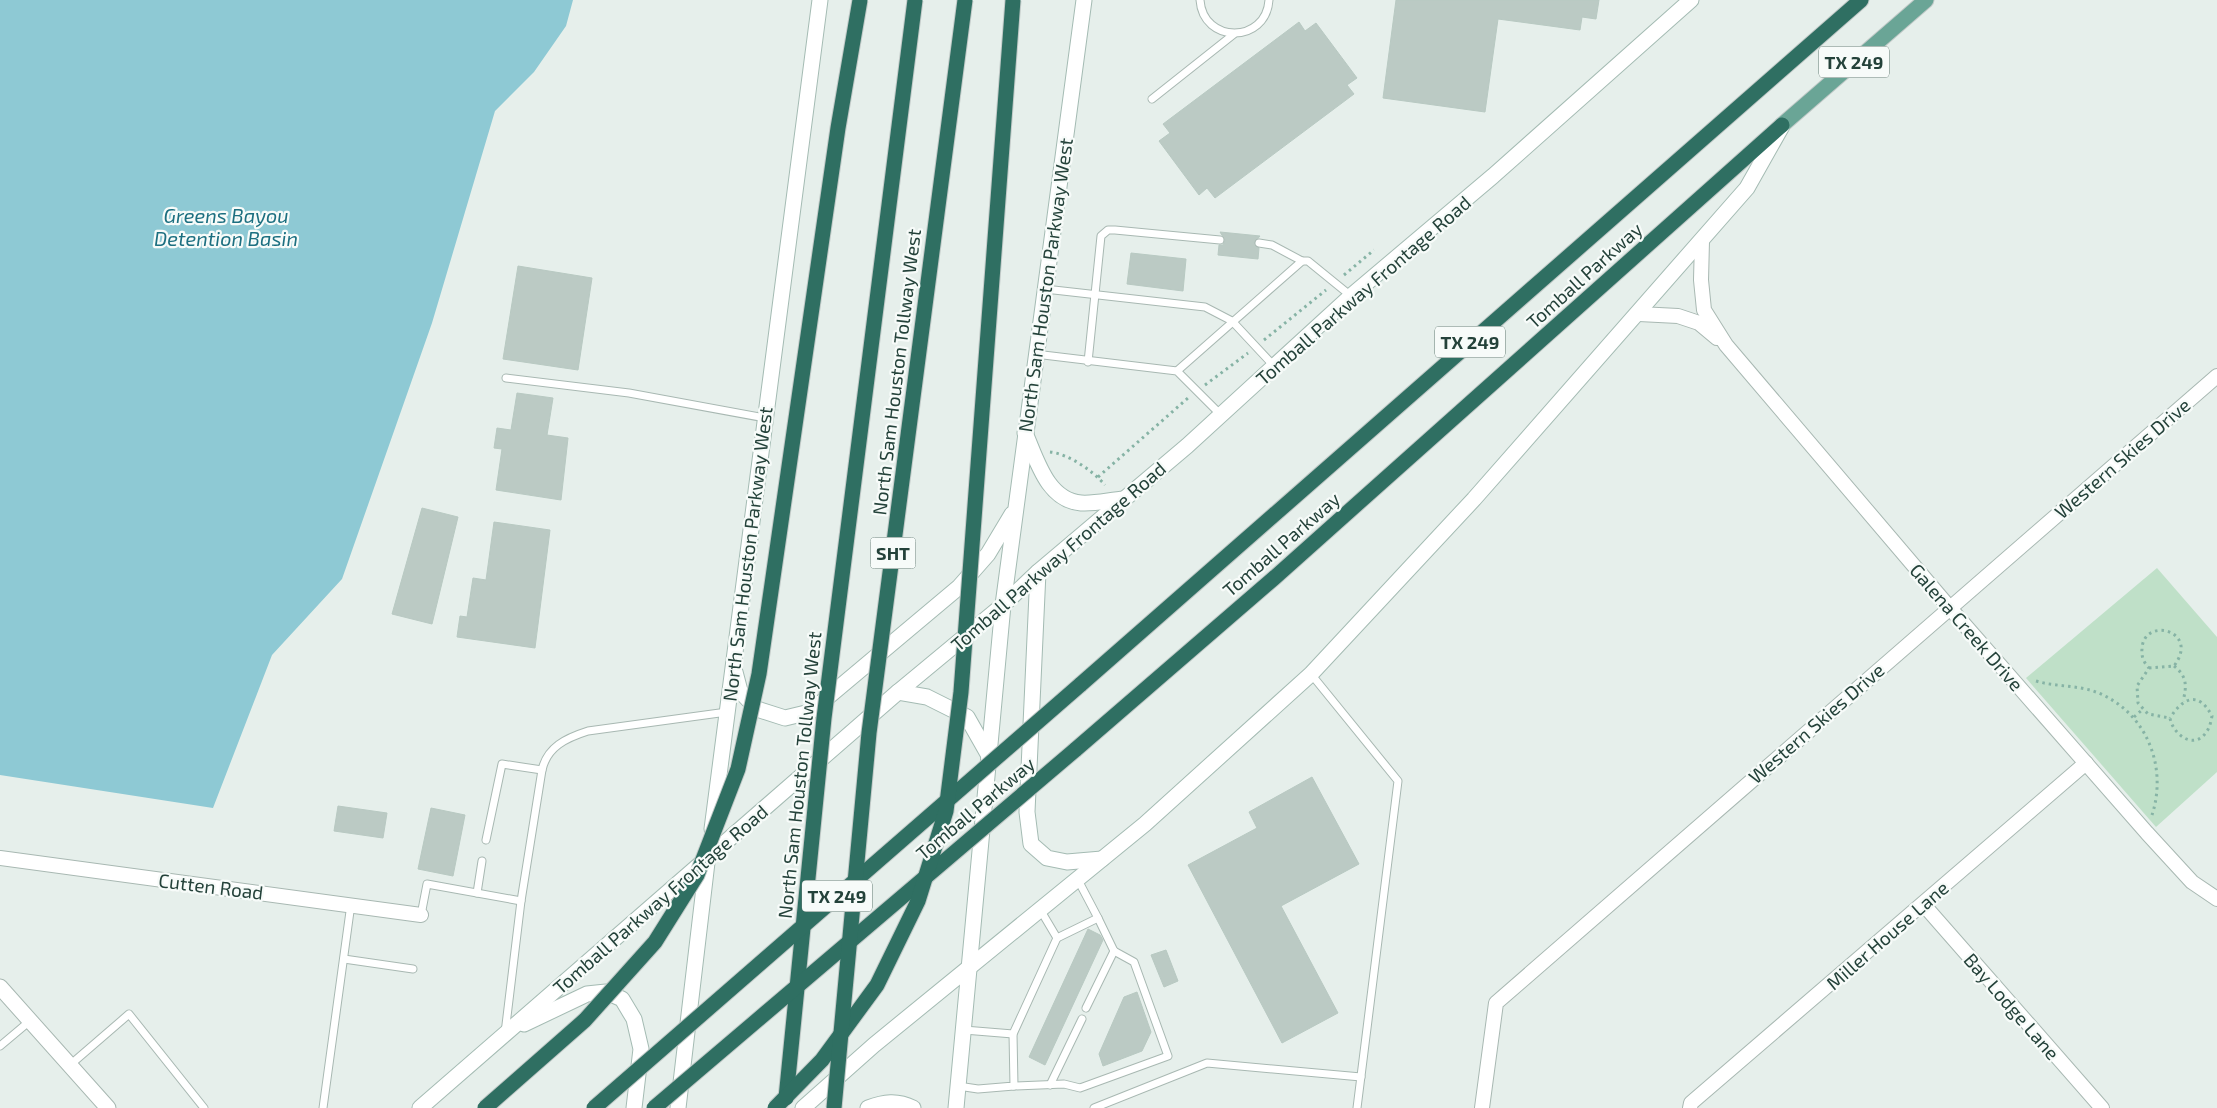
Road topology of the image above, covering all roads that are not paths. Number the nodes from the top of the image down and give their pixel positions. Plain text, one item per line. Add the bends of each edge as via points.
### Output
1 (820, 0) edge
2 (860, 0) edge
3 (915, 0) edge
4 (965, 0) edge
5 (1013, 0) edge
6 (1084, 0) edge
7 (1200, 0) edge
8 (1270, 0) edge
9 (1691, 0) edge
10 (1861, 0) edge
11 (1926, 0) edge
12 (1234, 34) junction
13 (1152, 99) dead end
14 (1782, 125) junction
15 (1220, 240) dead end
16 (1702, 241) junction
17 (1259, 244) dead end
18 (1302, 261) junction
19 (1044, 288) junction
20 (1095, 293) junction
21 (1351, 296) junction
22 (1639, 314) junction
23 (1232, 321) junction
24 (1726, 345) junction
25 (1035, 354) junction
26 (1088, 362) junction
27 (1274, 366) junction
28 (1177, 371) junction
29 (2217, 376) edge
30 (506, 378) dead end
31 (1221, 415) junction
32 (765, 418) junction
33 (1024, 432) junction
34 (1124, 499) junction
35 (1015, 508) junction
36 (1038, 572) junction
37 (1003, 605) junction
38 (1949, 607) junction
39 (733, 664) junction
40 (1311, 674) junction
41 (898, 692) junction
42 (727, 712) junction
43 (989, 755) junction
44 (2086, 763) junction
45 (542, 770) junction
46 (486, 840) dead end
47 (708, 857) junction
48 (0, 858) edge
49 (1102, 859) junction
50 (482, 861) dead end
51 (1078, 880) junction
52 (477, 893) junction
53 (2217, 899) edge
54 (521, 900) junction
55 (351, 904) junction
56 (1923, 904) junction
57 (1041, 911) junction
58 (421, 914) joint
59 (1098, 918) junction
60 (1057, 938) junction
61 (1114, 951) junction
62 (344, 959) junction
63 (414, 969) dead end
64 (969, 969) junction
65 (0, 986) edge
66 (1086, 1008) dead end
67 (1082, 1019) dead end
68 (31, 1020) junction
69 (964, 1030) junction
70 (505, 1033) junction
71 (1013, 1034) junction
72 (0, 1046) edge
73 (70, 1065) junction
74 (681, 1076) junction
75 (1361, 1077) junction
76 (1050, 1085) junction
77 (958, 1086) junction
78 (1014, 1086) junction
79 (108, 1108) edge
80 (204, 1108) edge
81 (323, 1108) edge
82 (420, 1108) edge
83 (485, 1108) edge
84 (594, 1108) edge
85 (634, 1108) edge
86 (654, 1108) edge
87 (678, 1108) edge
88 (686, 1108) edge
89 (775, 1108) edge
90 (786, 1108) edge
91 (803, 1108) edge
92 (834, 1108) edge
93 (868, 1108) edge
94 (912, 1108) edge
95 (956, 1108) edge
96 (1094, 1108) edge
97 (1357, 1108) edge
98 (1482, 1108) edge
99 (1690, 1108) edge
100 (2102, 1108) edge

1 - 32 main road, North Sam Houston Parkway West
2 - 83 highway, bridge via 759,674 738,769 697,875 655,942 585,1020
3 - 90 highway, North Sam Houston Tollway West / SHT, bridge via 824,718
4 - 92 highway, North Sam Houston Tollway West / SHT, bridge via 869,733
5 - 89 highway, bridge via 961,692 946,811 918,901 877,985 822,1060
6 - 19 main road, North Sam Houston Parkway West
7 - 12 lane via 1205,18 1212,26
8 - 12 lane via 1264,18 1256,27
9 - 21 main road, Tomball Parkway Frontage Road via 1493,176
10 - 84 highway, Tomball Parkway / TX 249, bridge
11 - 14 main road, Tomball Parkway / TX 249
12 - 13 lane
14 - 16 main road via 1748,188
14 - 86 highway, Tomball Parkway / TX 249, bridge via 1273,579
15 - 20 lane via 1108,230 1100,236
16 - 22 main road
16 - 24 street, Galena Creek Drive via 1700,280 1704,310
17 - 18 lane via 1272,245
18 - 21 lane via 1308,261
18 - 23 lane
19 - 20 lane
19 - 25 main road, North Sam Houston Parkway West
20 - 23 lane via 1205,307
20 - 26 lane
21 - 27 main road, Tomball Parkway Frontage Road
22 - 24 street, Galena Creek Drive via 1678,316 1698,323
22 - 40 main road via 1474,499
23 - 27 lane
23 - 28 lane
24 - 38 street, Galena Creek Drive
25 - 26 lane
25 - 33 main road, North Sam Houston Parkway West
26 - 28 lane
27 - 31 main road, Tomball Parkway Frontage Road
28 - 31 lane
29 - 38 street, Western Skies Drive
30 - 32 lane via 629,393
31 - 34 main road, Tomball Parkway Frontage Road
32 - 39 main road, North Sam Houston Parkway West
33 - 34 main road via 1043,474 1055,492 1066,500 1082,503
33 - 35 main road, North Sam Houston Parkway West
34 - 36 main road, Tomball Parkway Frontage Road
35 - 37 main road, North Sam Houston Parkway West
35 - 39 main road via 988,554 959,588 810,712 785,718 757,709 740,691
36 - 37 main road, Tomball Parkway Frontage Road
36 - 49 main road via 1027,812 1031,844 1047,858 1067,862
37 - 41 main road, Tomball Parkway Frontage Road
37 - 43 main road, North Sam Houston Parkway West
38 - 44 street, Galena Creek Drive
38 - 98 street, Western Skies Drive via 1496,1003
39 - 42 main road, North Sam Houston Parkway West
40 - 49 main road
40 - 75 lane via 1398,781
41 - 43 main road via 927,697 967,716
41 - 47 main road, Tomball Parkway Frontage Road
42 - 45 lane via 588,731 569,737 549,752
42 - 47 main road, North Sam Houston Parkway West
43 - 64 main road, North Sam Houston Parkway West
44 - 53 street, Galena Creek Drive via 2192,882
44 - 56 street, Miller House Lane
45 - 46 lane via 502,764
45 - 54 lane
47 - 70 main road, Tomball Parkway Frontage Road
47 - 74 main road, North Sam Houston Parkway West
48 - 55 street, Cutten Road
49 - 51 main road
50 - 52 lane
51 - 57 main road
51 - 59 lane
52 - 54 lane
52 - 58 lane via 426,884
54 - 70 lane
55 - 58 street, Cutten Road
55 - 62 lane
56 - 99 street, Miller House Lane via 1691,1103
56 - 100 street, Bay Lodge Lane
57 - 60 lane
57 - 64 main road
59 - 60 lane
59 - 61 lane
60 - 71 lane
61 - 66 lane
61 - 76 lane via 1134,962 1168,1056 1080,1088
62 - 63 lane
62 - 81 lane
64 - 69 main road, North Sam Houston Parkway West
64 - 91 main road via 874,1045
65 - 68 main road
67 - 76 lane
68 - 72 lane
68 - 73 main road
69 - 71 lane
69 - 77 main road, North Sam Houston Parkway West
70 - 82 main road, Tomball Parkway Frontage Road
70 - 85 main road via 587,994 615,994 622,999 634,1019 642,1048
71 - 78 lane
73 - 79 main road
73 - 80 lane via 129,1014
74 - 87 main road, North Sam Houston Parkway West
74 - 88 main road
75 - 96 lane via 1207,1063
75 - 97 lane
76 - 78 lane
77 - 78 lane via 978,1089
77 - 95 main road, North Sam Houston Parkway West
93 - 94 main road via 884,1102

